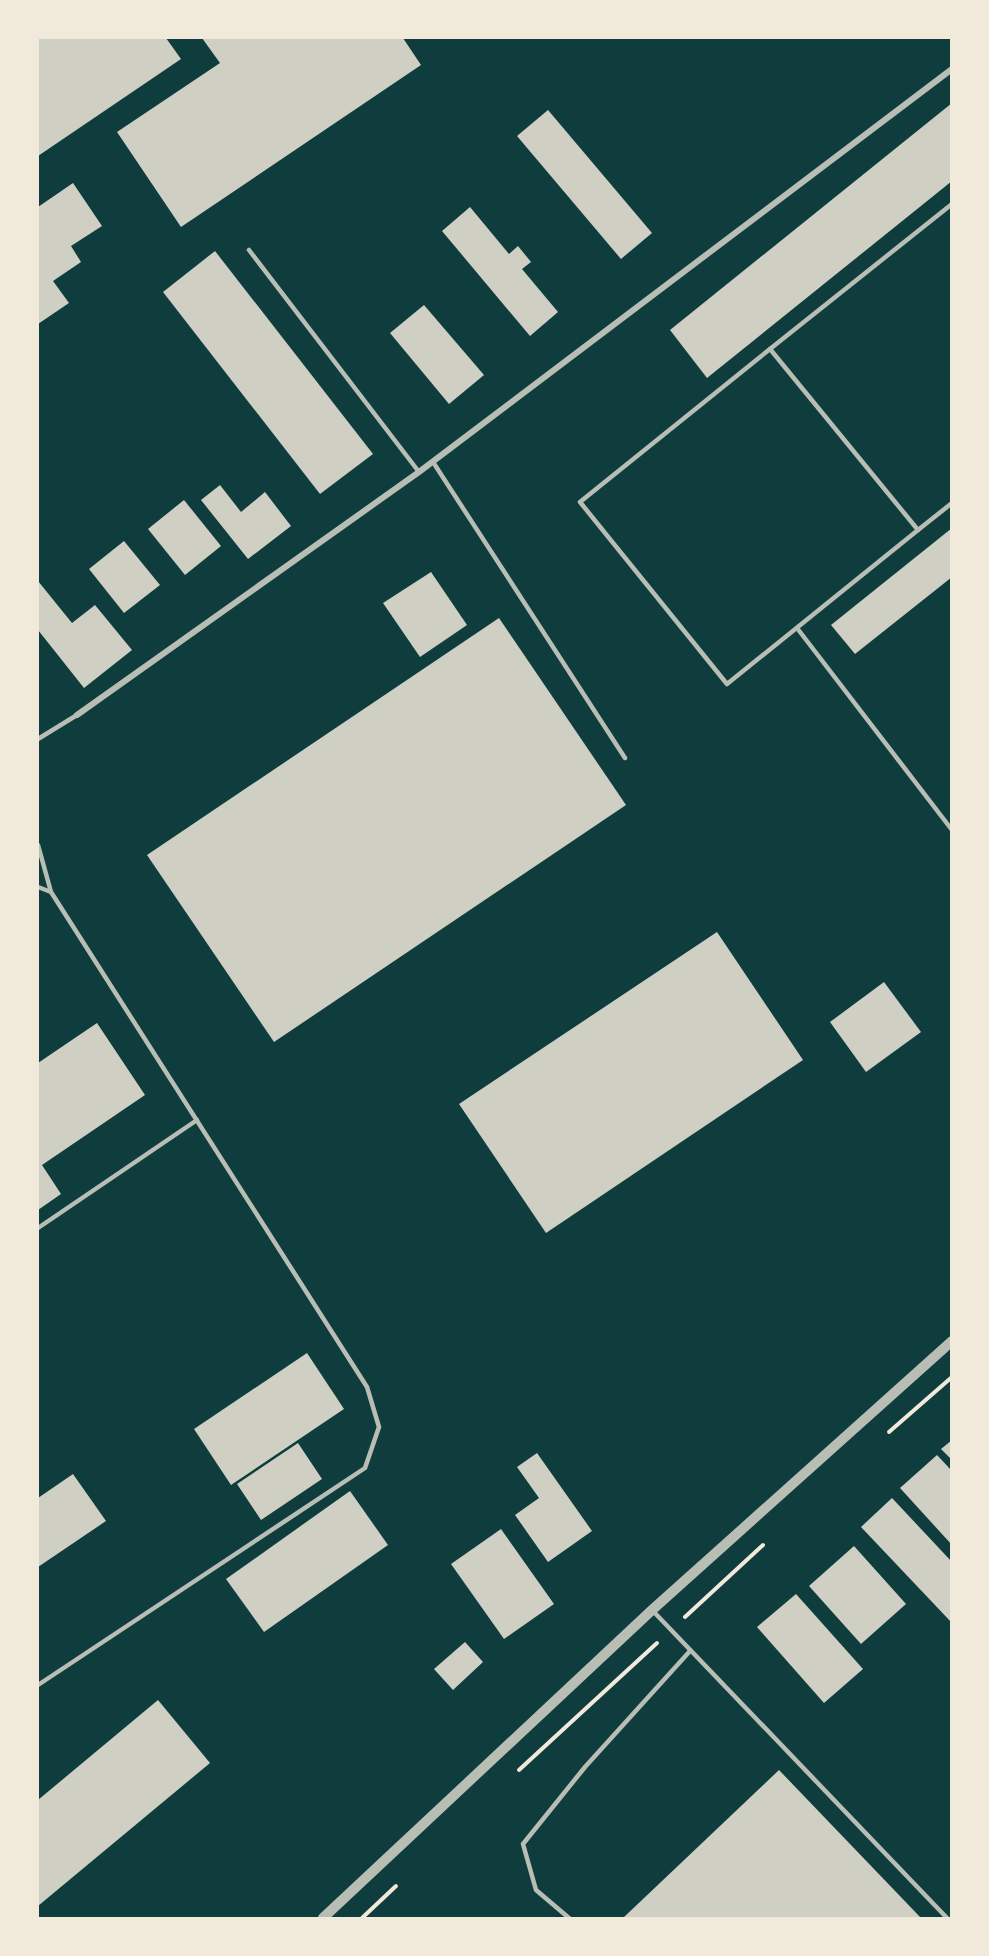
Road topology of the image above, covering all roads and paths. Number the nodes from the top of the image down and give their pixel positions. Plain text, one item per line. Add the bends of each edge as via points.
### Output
1 (951, 69) edge
2 (951, 204) edge
3 (249, 250) dead end
4 (770, 349) junction
5 (433, 462) junction
6 (419, 472) junction
7 (951, 503) edge
8 (918, 530) junction
9 (797, 628) junction
10 (77, 715) joint
11 (38, 739) edge
12 (626, 759) dead end
13 (951, 830) edge
14 (38, 846) edge
15 (38, 887) edge
16 (51, 892) junction
17 (197, 1120) junction
18 (38, 1228) edge
19 (951, 1341) edge
20 (951, 1377) edge
21 (882, 1439) dead end
22 (770, 1539) dead end
23 (652, 1610) junction
24 (670, 1630) junction
25 (690, 1651) junction
26 (38, 1685) edge
27 (513, 1776) dead end
28 (402, 1880) dead end
29 (323, 1918) edge
30 (362, 1918) edge
31 (569, 1918) edge
32 (947, 1918) edge

1 - 5 street
2 - 4 lane
3 - 6 lane
4 - 8 lane
4 - 9 lane via 580,502 727,684
5 - 6 street
5 - 12 lane
6 - 10 street
7 - 8 lane
8 - 9 lane
9 - 13 lane
10 - 11 lane
14 - 16 lane
15 - 16 lane
16 - 17 lane
17 - 18 lane
17 - 26 lane via 367,1388 379,1427 365,1468
19 - 23 street
20 - 21 path
22 - 24 path
23 - 24 lane
23 - 29 street
24 - 25 lane
24 - 27 path
25 - 31 lane via 585,1767 523,1844 536,1890
25 - 32 lane
28 - 30 path

